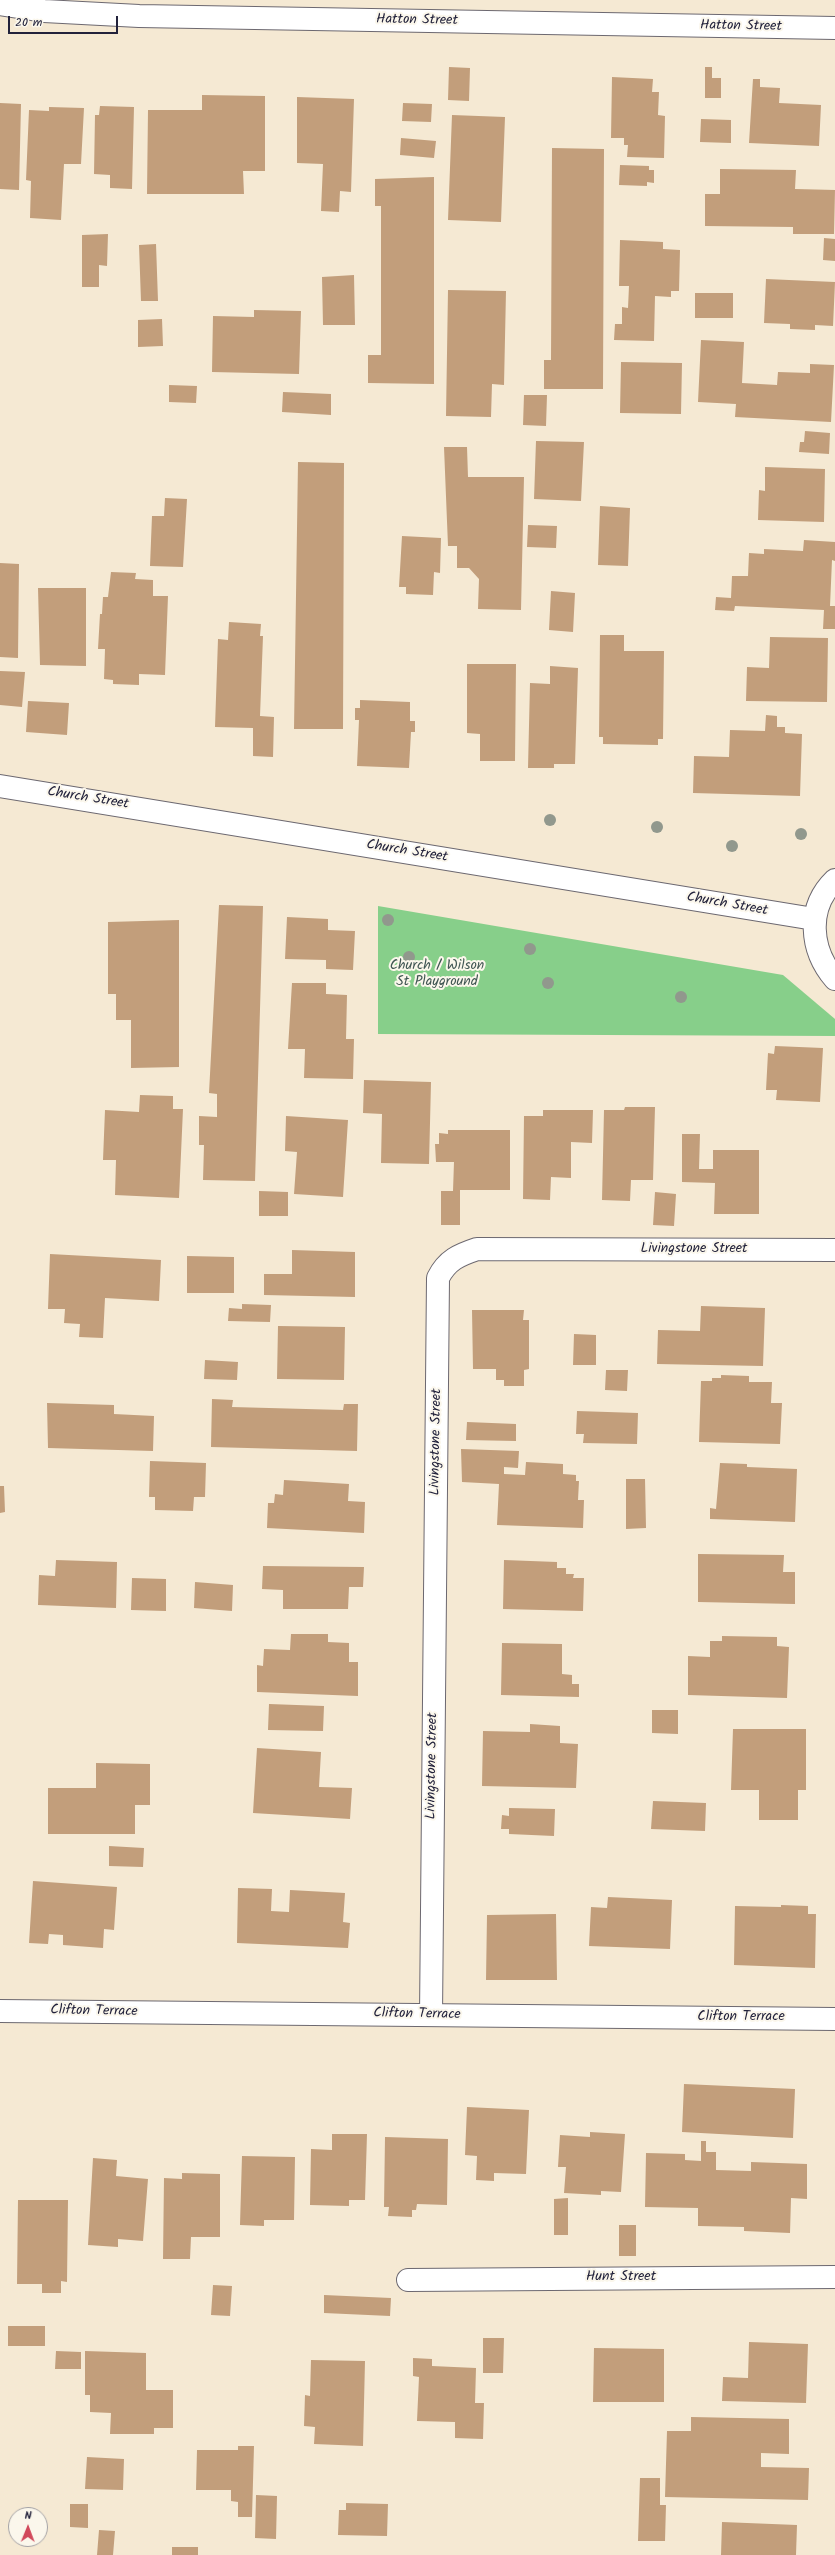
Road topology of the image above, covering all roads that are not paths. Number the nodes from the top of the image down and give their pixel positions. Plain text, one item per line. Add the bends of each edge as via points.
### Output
1 (0, 4) edge
2 (835, 28) edge
3 (0, 786) edge
4 (835, 880) edge
5 (814, 919) junction
6 (835, 978) edge
7 (835, 1250) edge
8 (0, 2011) edge
9 (431, 2015) junction
10 (835, 2019) edge
11 (835, 2277) edge
12 (408, 2280) dead end

1 - 2 street, Hatton Street via 44,11 139,16
3 - 5 street, Church Street
4 - 5 street via 821,899
5 - 6 street via 814,941 822,961
7 - 9 street, Livingstone Street via 477,1249 459,1254 444,1265 438,1278
8 - 9 street, Clifton Terrace
9 - 10 street, Clifton Terrace
11 - 12 street, Hunt Street

